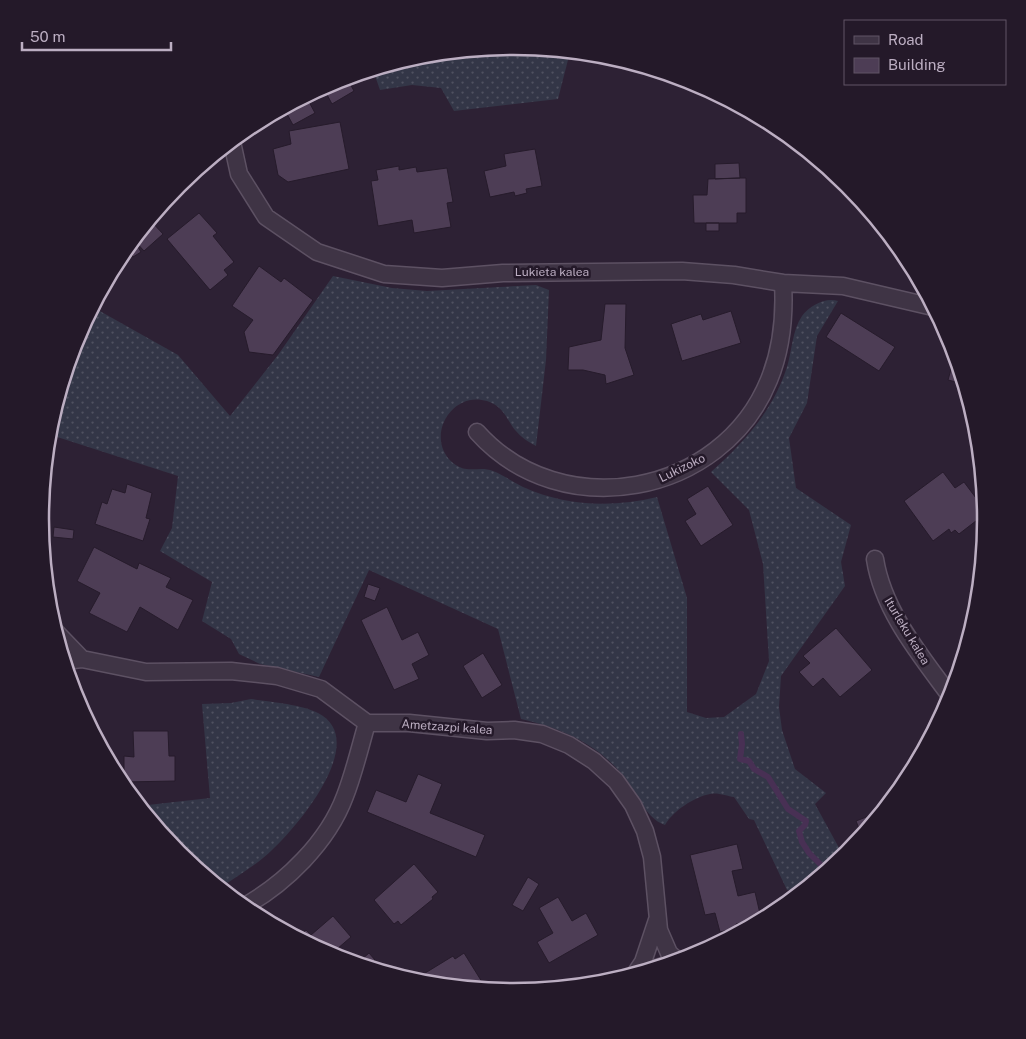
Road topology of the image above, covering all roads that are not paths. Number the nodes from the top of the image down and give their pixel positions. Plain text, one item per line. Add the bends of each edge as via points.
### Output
1 (233, 149) edge
2 (783, 284) junction
3 (924, 305) edge
4 (477, 432) dead end
5 (875, 560) dead end
6 (66, 642) edge
7 (82, 659) junction
8 (71, 660) edge
9 (945, 689) edge
10 (367, 723) junction
11 (250, 903) edge
12 (658, 918) junction
13 (671, 955) edge
14 (640, 966) edge

1 - 2 street, Lukieta kalea via 239,174 266,217 317,252 384,274 442,278 503,272 682,271 734,275
2 - 3 street, Lukieta kalea via 843,286
2 - 4 street, Lukizoko via 785,317 779,350 769,381 756,406 736,432 713,452 686,468 658,480 625,488 596,489 534,474 490,447
5 - 9 street, Iturleku kalea via 878,579 890,603 919,653
6 - 7 street
7 - 8 street
7 - 10 street via 146,672 231,671 277,676 321,689
10 - 11 street via 345,797 331,824 297,866
10 - 12 street, Ametzazpi kalea via 409,723 542,734 569,745 594,761 622,789 645,831 652,857
12 - 13 street, Ametzazpi kalea via 659,930
12 - 14 street

